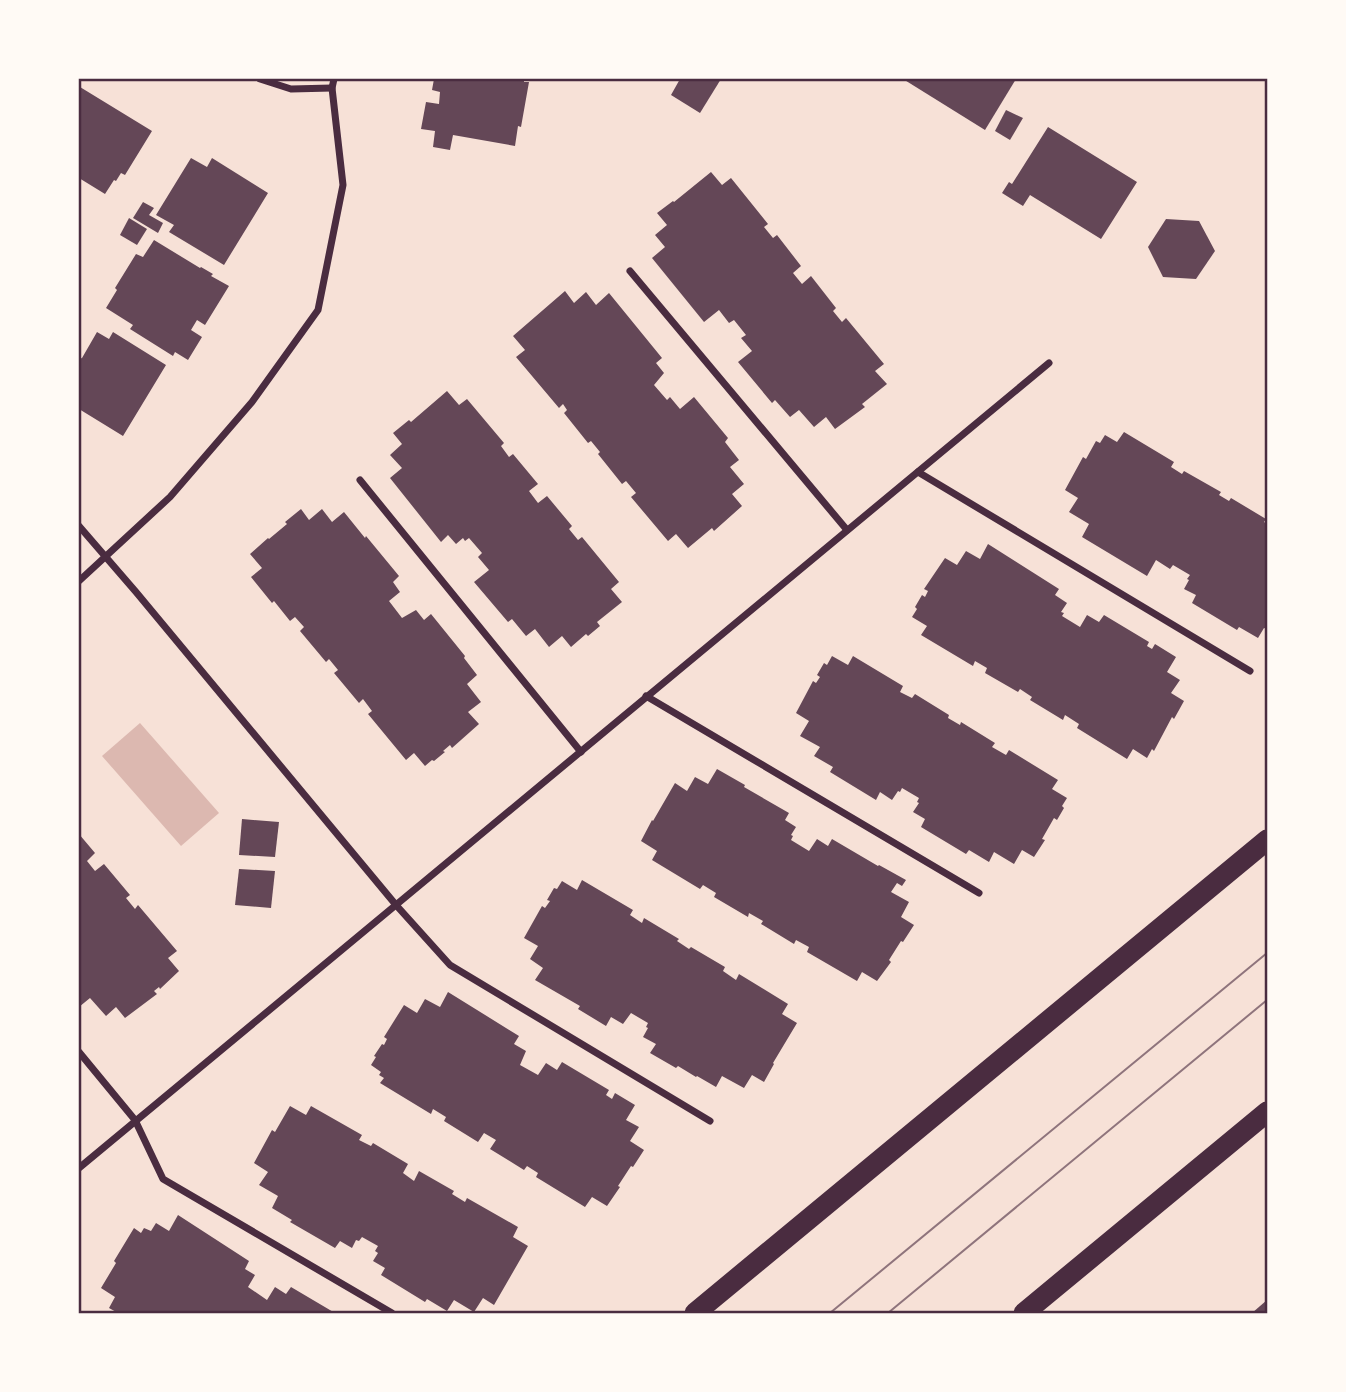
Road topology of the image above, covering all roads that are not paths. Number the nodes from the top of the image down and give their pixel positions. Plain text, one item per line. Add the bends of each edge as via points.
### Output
1 (260, 79) edge
2 (334, 79) edge
3 (331, 88) junction
4 (630, 271) dead end
5 (1049, 363) dead end
6 (918, 472) junction
7 (360, 480) dead end
8 (79, 526) edge
9 (848, 530) junction
10 (106, 556) junction
11 (79, 581) edge
12 (1250, 671) dead end
13 (646, 695) junction
14 (581, 752) junction
15 (1267, 840) edge
16 (979, 893) dead end
17 (396, 905) junction
18 (79, 1052) edge
19 (1267, 1112) edge
20 (135, 1120) junction
21 (710, 1121) dead end
22 (79, 1168) edge
23 (392, 1313) edge
24 (695, 1313) edge
25 (1024, 1313) edge

1 - 3 street via 290,89
2 - 3 street
3 - 10 street via 343,185 318,310 253,402 170,497
4 - 9 street
5 - 6 street
6 - 9 street
6 - 12 street
7 - 14 street
8 - 10 street
9 - 13 street
10 - 11 street
10 - 17 street
13 - 14 street
13 - 16 street
14 - 17 street
15 - 24 highway
17 - 20 street
17 - 21 street via 450,965
18 - 20 street
19 - 25 highway
20 - 22 street
20 - 23 street via 163,1179

